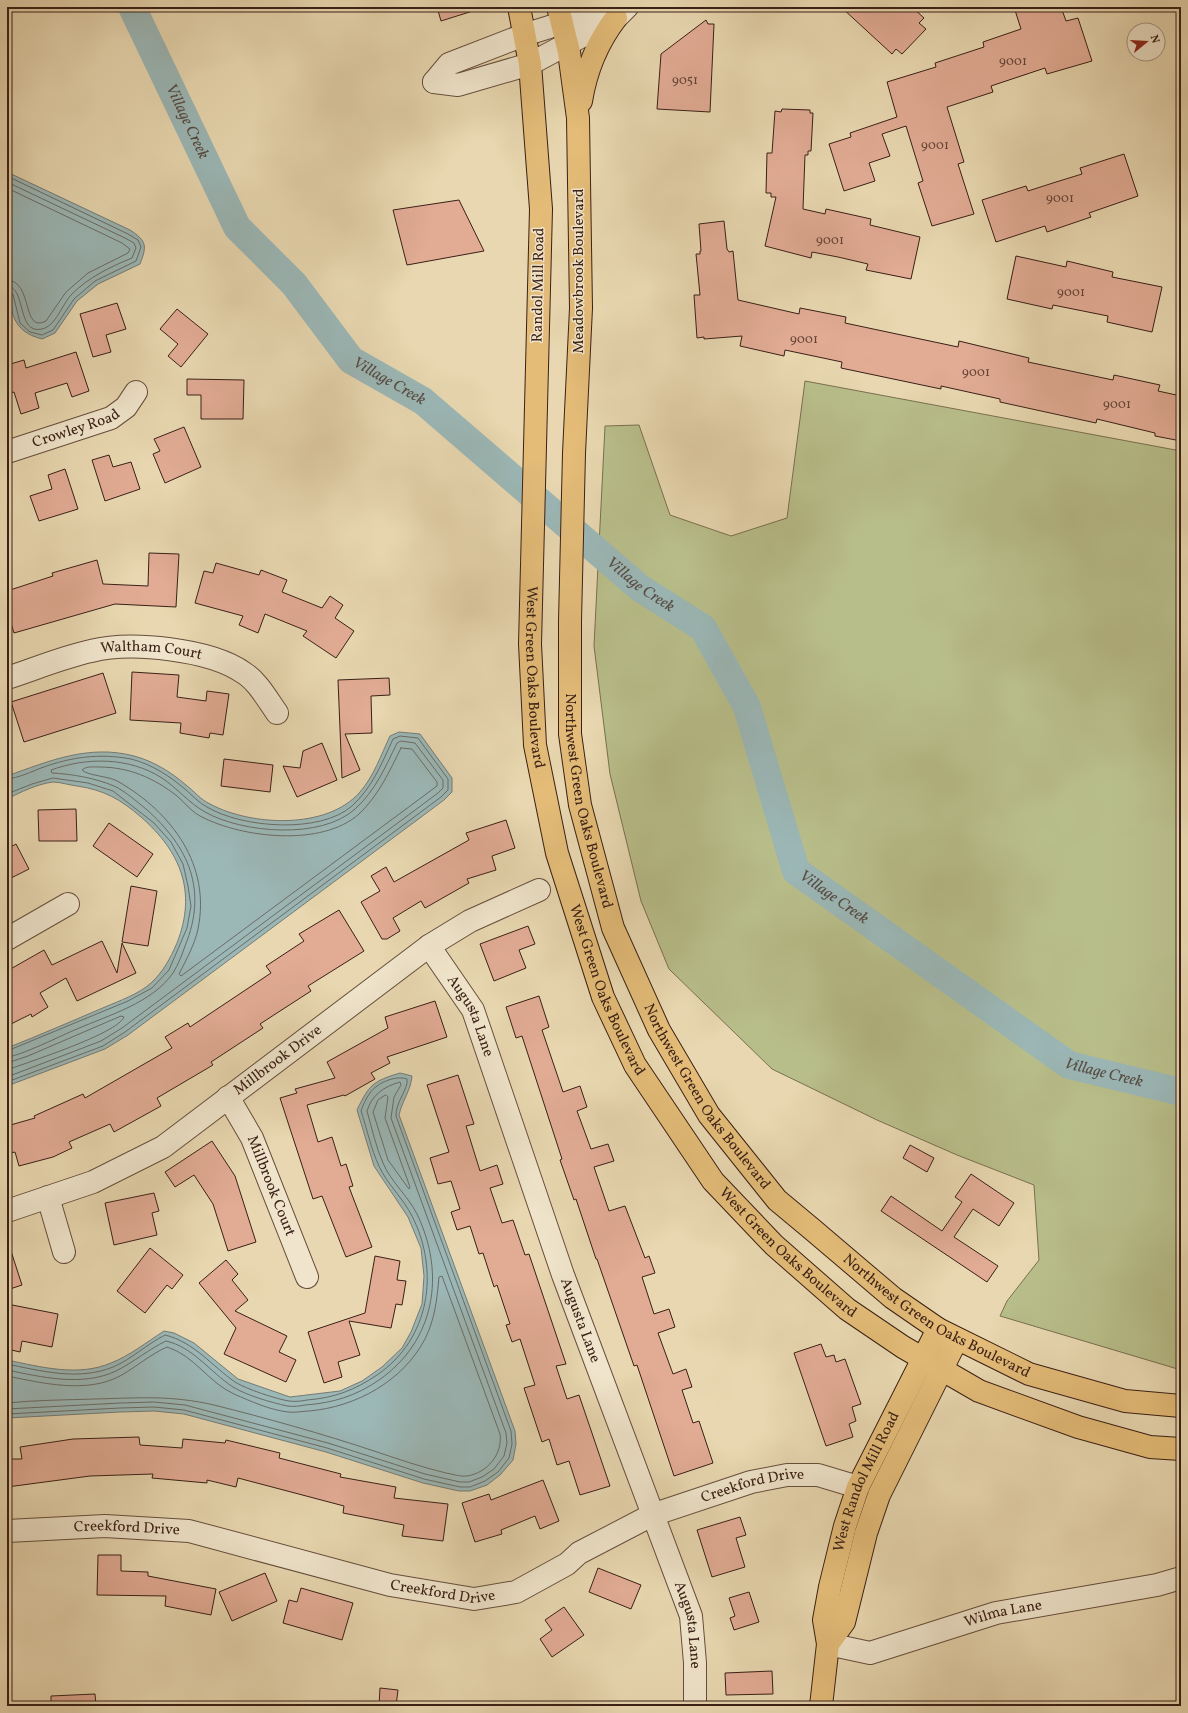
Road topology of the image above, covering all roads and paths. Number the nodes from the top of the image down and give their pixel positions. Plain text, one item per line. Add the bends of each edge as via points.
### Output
1 (518, 7) edge
2 (615, 11) edge
3 (561, 15) edge
4 (524, 34) junction
5 (568, 44) junction
6 (530, 64) junction
7 (578, 118) junction
8 (136, 392) dead end
9 (7, 452) edge
10 (534, 506) joint
11 (572, 538) joint
12 (7, 678) edge
13 (277, 713) dead end
14 (539, 890) dead end
15 (68, 904) dead end
16 (7, 939) edge
17 (429, 946) junction
18 (228, 1097) junction
19 (48, 1197) junction
20 (7, 1211) edge
21 (64, 1252) dead end
22 (307, 1277) dead end
23 (938, 1329) junction
24 (957, 1339) junction
25 (923, 1358) junction
26 (942, 1368) junction
27 (1181, 1406) edge
28 (1181, 1449) edge
29 (858, 1487) junction
30 (652, 1515) junction
31 (7, 1531) edge
32 (1181, 1578) edge
33 (828, 1644) junction
34 (695, 1706) edge
35 (821, 1706) edge

1 - 4 main road
2 - 3 street via 578,18
2 - 5 street
2 - 7 main road via 584,80
3 - 4 street
3 - 5 main road, Meadowbrook Boulevard
4 - 6 main road
4 - 6 street via 449,64 434,82 458,85
5 - 6 street
5 - 7 main road, Meadowbrook Boulevard
6 - 10 main road, Randol Mill Road via 541,208
7 - 11 main road, Meadowbrook Boulevard via 581,308
8 - 9 street, Crowley Road via 126,407 110,418
10 - 25 main road, West Green Oaks Boulevard via 530,644 535,745 557,853 603,997 635,1065 714,1181 774,1245 847,1309
11 - 23 main road, Northwest Green Oaks Boulevard via 570,734 580,806 613,928 659,1030 709,1115 777,1200 893,1298
12 - 13 street, Waltham Court via 90,651 117,646 170,649 209,656 244,673
14 - 17 street, Millbrook Drive via 470,921
15 - 16 street
17 - 18 street, Millbrook Drive
17 - 30 street, Augusta Lane via 473,1010 563,1275
18 - 19 street, Millbrook Drive via 163,1147 93,1182
18 - 22 street, Millbrook Court via 252,1138
19 - 20 street, Millbrook Drive
19 - 21 street
23 - 24 main road, Northwest Green Oaks Boulevard
23 - 25 main road, West Randol Mill Road
24 - 26 main road, West Randol Mill Road
24 - 27 main road, Northwest Green Oaks Boulevard via 1028,1374 1125,1401
25 - 26 main road
25 - 29 main road, West Randol Mill Road
26 - 28 main road via 979,1391 1078,1427 1150,1446
26 - 33 main road, West Randol Mill Road via 879,1495 866,1532 844,1622
29 - 30 street, Creekford Drive via 818,1475 787,1475 751,1482
29 - 33 main road, West Randol Mill Road via 830,1586 824,1620
30 - 31 street, Creekford Drive via 579,1553 567,1564 516,1592 474,1599 390,1585 189,1531 105,1526
30 - 34 street, Augusta Lane via 691,1616
32 - 33 street, Wilma Lane via 1157,1585 996,1613 870,1653
33 - 35 main road, West Randol Mill Road

